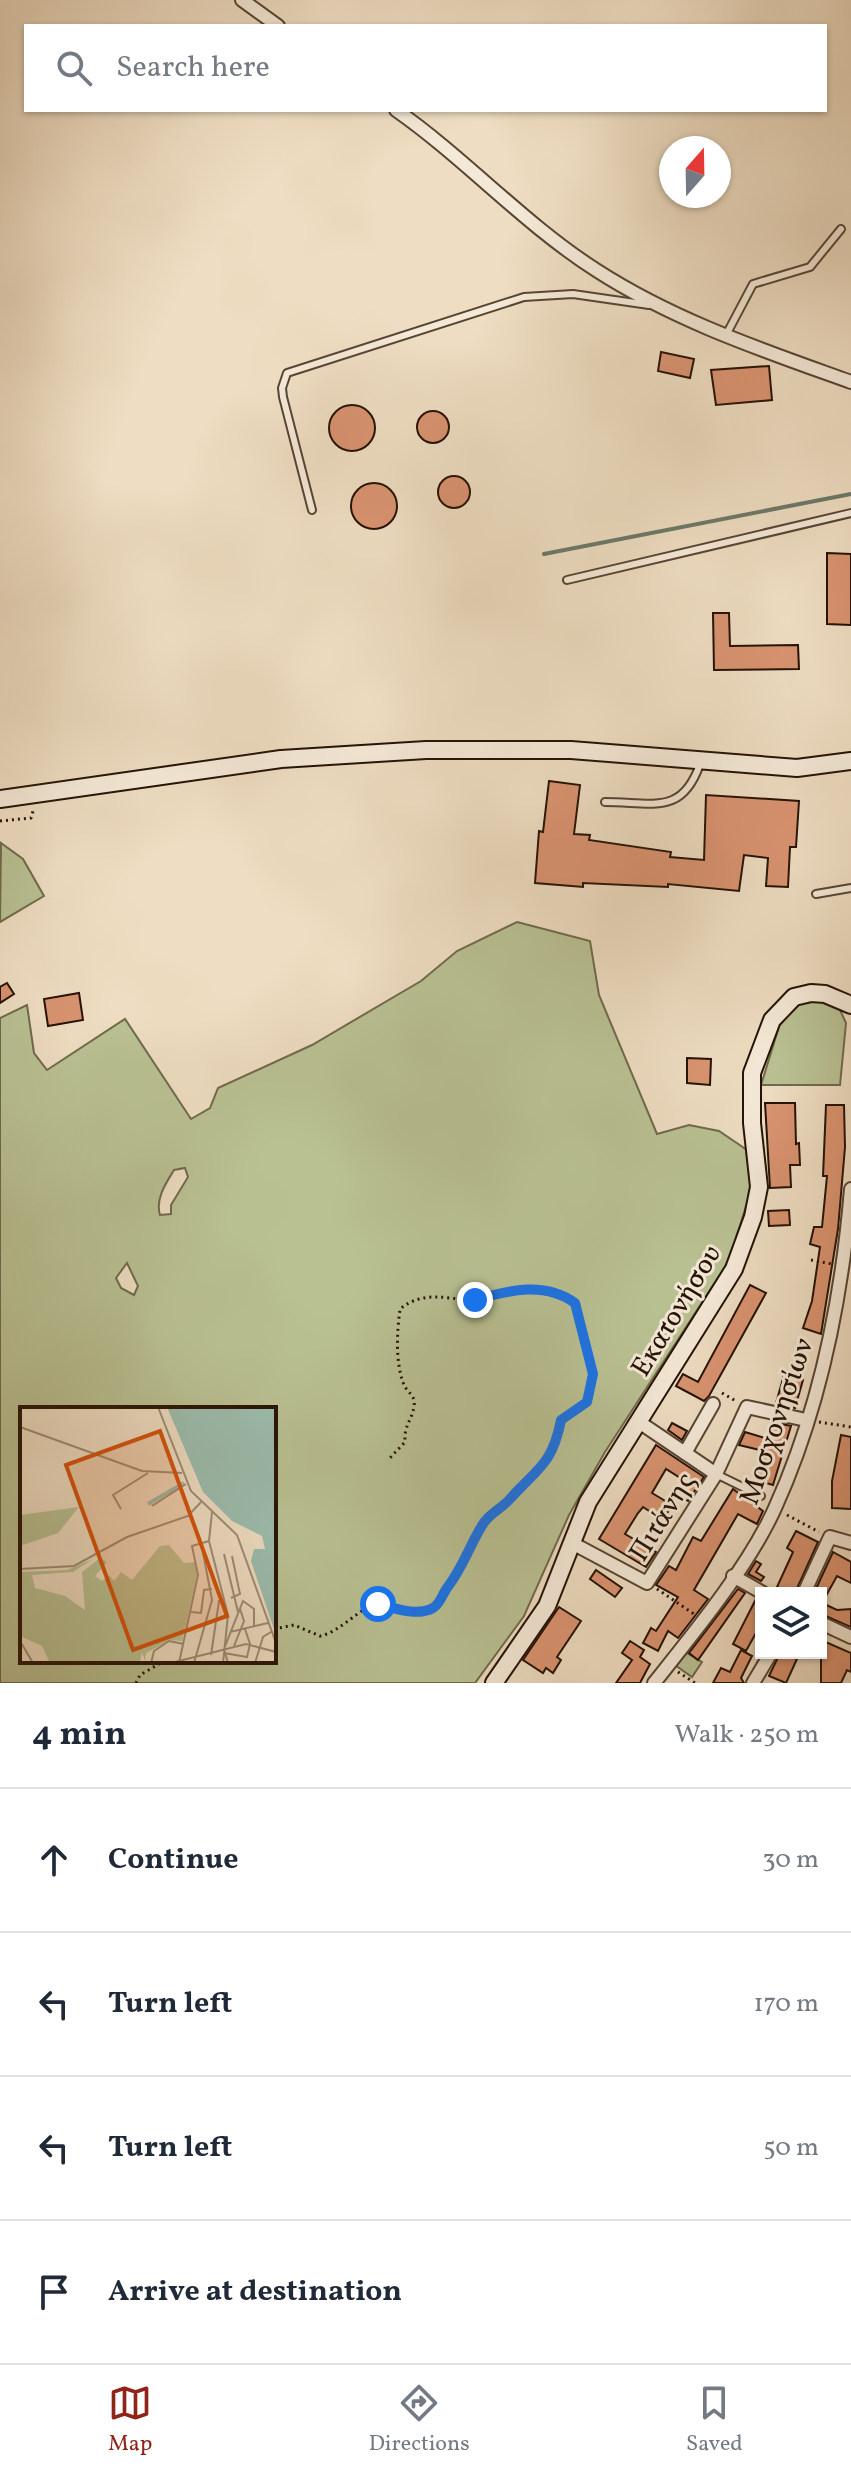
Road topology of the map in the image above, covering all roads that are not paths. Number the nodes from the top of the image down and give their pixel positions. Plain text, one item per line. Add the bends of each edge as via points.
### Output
1 (242, 0) edge
2 (275, 24) edge
3 (398, 112) edge
4 (841, 229) dead end
5 (657, 306) junction
6 (725, 337) junction
7 (851, 382) edge
8 (312, 510) dead end
9 (851, 513) edge
10 (567, 580) dead end
11 (702, 761) junction
12 (851, 761) edge
13 (0, 799) edge
14 (605, 802) dead end
15 (851, 888) edge
16 (816, 894) dead end
17 (851, 1005) edge
18 (851, 1189) edge
19 (713, 1404) dead end
20 (806, 1420) junction
21 (639, 1422) junction
22 (685, 1453) junction
23 (716, 1474) junction
24 (761, 1496) dead end
25 (572, 1543) junction
26 (851, 1543) edge
27 (733, 1576) junction
28 (807, 1587) edge
29 (755, 1588) edge
30 (827, 1626) edge
31 (851, 1637) edge
32 (767, 1659) edge
33 (494, 1683) edge
34 (654, 1683) edge
35 (753, 1683) edge

1 - 2 street
3 - 5 street via 550,236
4 - 6 lane via 810,267 753,284
5 - 6 street
5 - 8 lane via 573,294 524,297 287,373 283,397
6 - 7 street
9 - 10 lane
11 - 12 main road via 797,768
11 - 13 main road via 571,750 426,750 281,759
11 - 14 lane via 689,791 674,801
15 - 16 lane
17 - 21 main road, Εκατονήσου via 811,993 794,997 772,1020 752,1073 759,1187 745,1242 734,1269
18 - 20 street, Μοσχονησίων via 844,1267
19 - 22 street
20 - 23 street, Πιτάνης via 752,1408
20 - 27 street, Μοσχονησίων via 775,1509
21 - 22 street
21 - 25 main road, Εκατονήσου via 588,1502
22 - 23 street
23 - 24 lane
23 - 25 street, Πιτάνης via 647,1583
25 - 33 main road, Εκατονήσου via 547,1606
26 - 28 street via 830,1537
27 - 29 street
27 - 34 street, Μοσχονησίων
30 - 31 street
32 - 35 street

